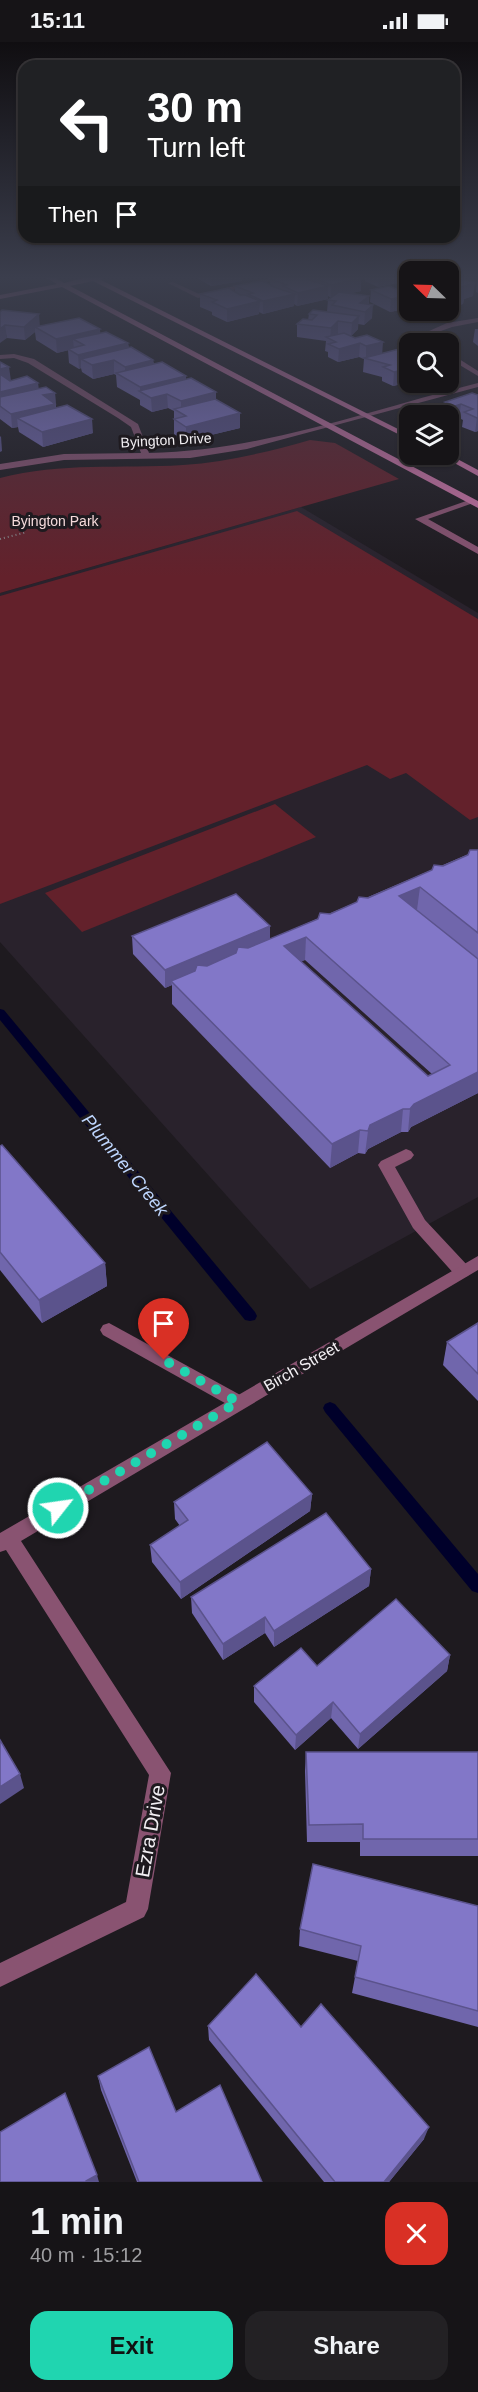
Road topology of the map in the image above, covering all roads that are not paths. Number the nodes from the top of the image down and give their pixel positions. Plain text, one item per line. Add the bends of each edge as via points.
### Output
1 (57, 377) edge
2 (240, 377) edge
3 (289, 377) edge
4 (478, 385) edge
5 (365, 415) junction
6 (327, 425) junction
7 (399, 432) edge
8 (146, 455) junction
9 (459, 463) edge
10 (0, 467) edge
11 (478, 473) edge
12 (475, 503) edge
13 (478, 551) edge
14 (406, 1155) dead end
15 (478, 1262) edge
16 (462, 1271) junction
17 (109, 1330) dead end
18 (238, 1402) junction
19 (5, 1541) edge
20 (0, 1975) edge

1 - 8 street via 135,426
2 - 6 main road
3 - 5 main road
4 - 5 street, Byington Drive
5 - 6 street, Byington Drive
5 - 7 main road
6 - 8 street, Byington Drive via 247,447 190,455
6 - 12 main road
8 - 10 street, Byington Drive via 64,457
9 - 11 main road
12 - 13 street via 420,519
14 - 16 street via 386,1165 419,1224
15 - 16 street, Birch Street
16 - 18 street, Birch Street
17 - 18 street
18 - 19 street, Birch Street
19 - 20 street, Ezra Drive via 160,1773 136,1909

